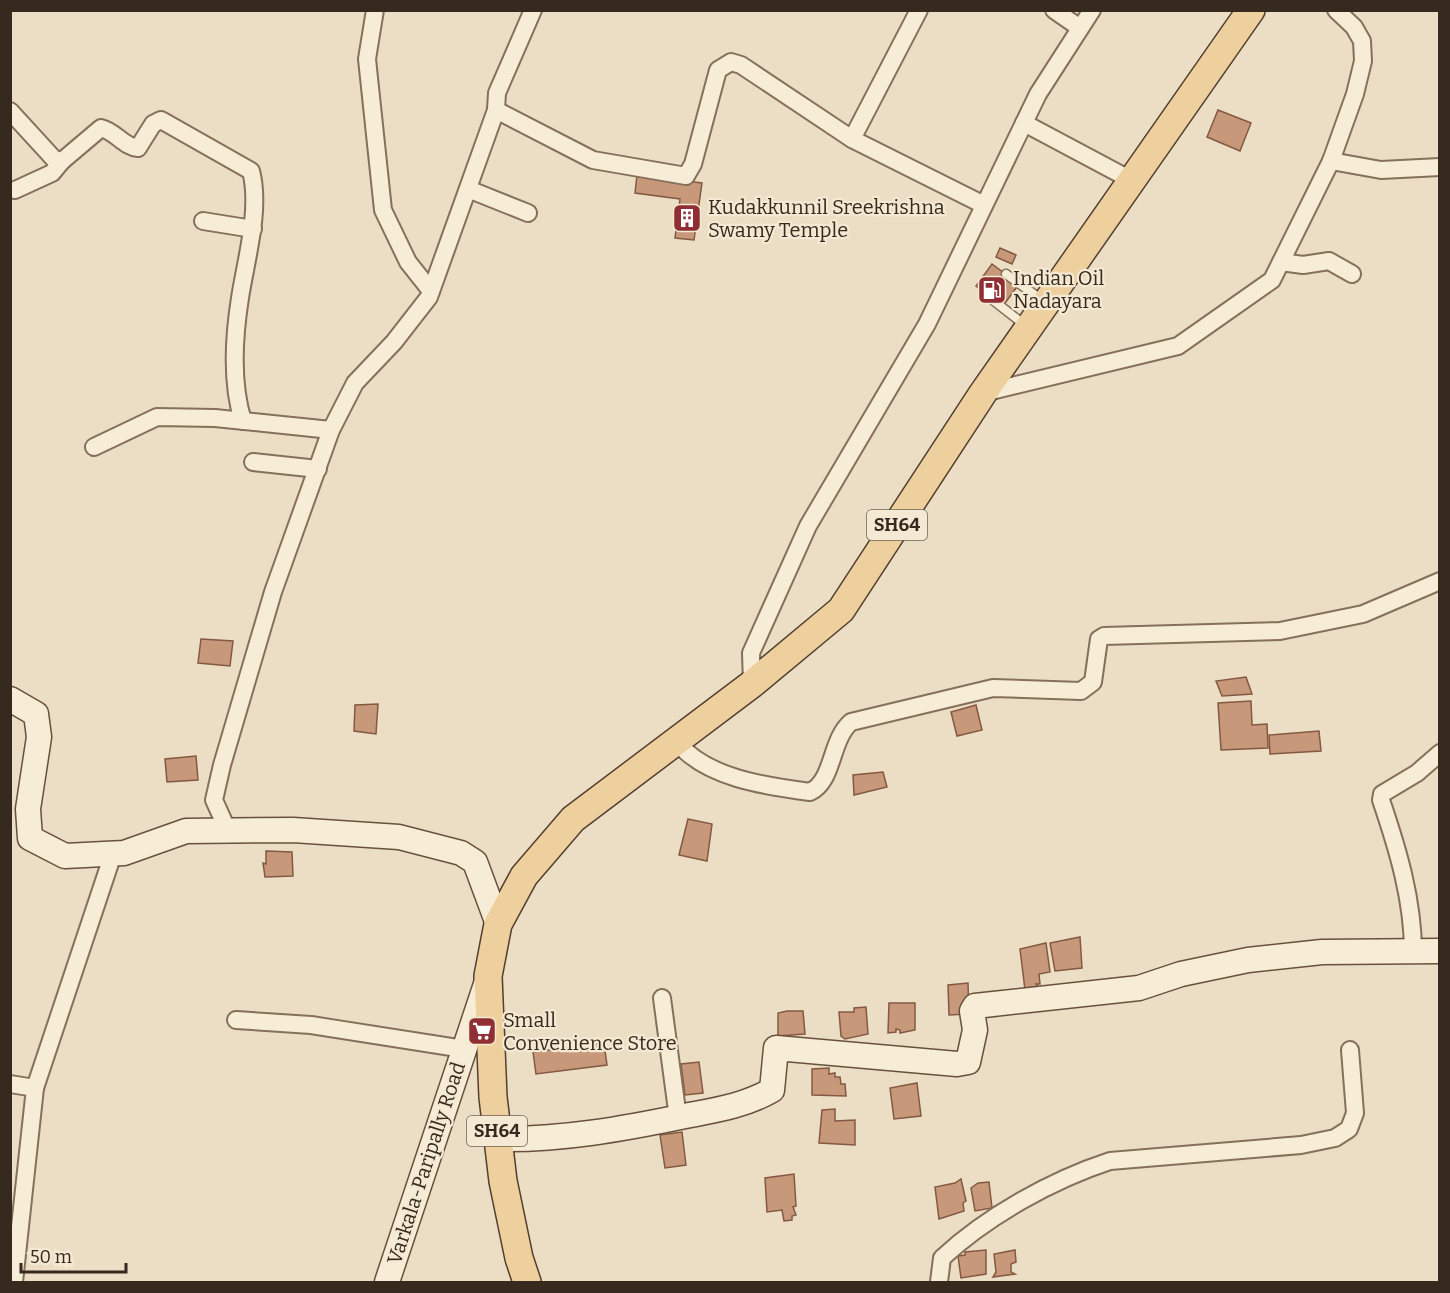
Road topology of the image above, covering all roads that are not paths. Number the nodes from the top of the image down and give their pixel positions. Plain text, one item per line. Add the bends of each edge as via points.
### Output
1 (375, 10) edge
2 (533, 10) edge
3 (919, 10) edge
4 (1054, 10) edge
5 (1092, 10) edge
6 (1251, 10) edge
7 (1336, 10) edge
8 (1080, 28) junction
9 (496, 110) junction
10 (10, 111) edge
11 (1024, 123) junction
12 (852, 139) junction
13 (62, 161) junction
14 (1331, 161) junction
15 (1440, 167) edge
16 (1133, 181) junction
17 (468, 189) junction
18 (15, 190) dead end
19 (984, 205) junction
20 (528, 213) dead end
21 (203, 221) dead end
22 (253, 229) junction
23 (1281, 262) junction
24 (1006, 274) dead end
25 (1352, 274) dead end
26 (431, 291) junction
27 (989, 297) dead end
28 (1047, 303) junction
29 (1029, 328) junction
30 (983, 393) junction
31 (243, 420) junction
32 (331, 430) junction
33 (94, 447) dead end
34 (253, 462) dead end
35 (318, 469) junction
36 (1440, 581) edge
37 (752, 684) junction
38 (10, 699) edge
39 (676, 741) junction
40 (1440, 753) edge
41 (228, 831) junction
42 (113, 854) junction
43 (498, 924) junction
44 (1440, 951) edge
45 (1413, 952) junction
46 (488, 976) junction
47 (662, 998) dead end
48 (236, 1020) dead end
49 (464, 1049) junction
50 (1350, 1050) dead end
51 (10, 1084) edge
52 (35, 1088) junction
53 (678, 1118) junction
54 (498, 1139) junction
55 (14, 1282) edge
56 (387, 1282) edge
57 (527, 1282) edge
58 (939, 1282) edge

1 - 26 street via 367,59 383,210 408,262
2 - 9 street via 497,93
3 - 12 street
4 - 8 street
5 - 8 street
6 - 16 main road, SH64
7 - 14 street via 1362,41 1363,61
8 - 11 street via 1038,93
9 - 12 street via 594,160 686,176 693,164 718,70 731,62
9 - 17 street
10 - 13 street via 54,159
11 - 16 street
11 - 19 street
12 - 19 street
13 - 18 street via 52,173
13 - 22 street via 101,128 138,148 153,124 168,122 251,171 255,186
14 - 15 street via 1381,171
14 - 23 street
16 - 28 main road, SH64
17 - 20 street
17 - 26 street
19 - 37 street via 927,324 808,526 751,653
21 - 22 street
22 - 31 street via 239,300 236,399
23 - 25 street via 1303,265 1329,261
23 - 30 street via 1272,280 1178,346
24 - 28 lane
26 - 32 street via 394,342 355,383
27 - 29 lane
28 - 29 main road, SH64
29 - 30 main road, SH64
30 - 37 main road, SH64 via 841,610
31 - 32 street
31 - 33 street via 157,417
32 - 35 street
34 - 35 street
35 - 41 street via 293,531 222,765 214,800
36 - 39 street via 1363,614 1280,630 1104,636 1099,639 1094,682 1082,691 993,688 851,722 842,730 821,785 810,792 713,771 686,754
37 - 39 main road, SH64
38 - 42 main road via 36,714 39,737 27,809 30,838 65,856
39 - 43 main road, SH64 via 573,819 524,876
40 - 45 street via 1383,794 1381,800 1407,891
41 - 42 main road via 186,831
41 - 43 main road via 293,830 399,837 461,853 475,862
42 - 52 street
43 - 46 main road, SH64
44 - 45 main road
45 - 53 main road via 1322,952 1248,960 1181,974 1139,988 975,1006 968,1062 957,1064 777,1048 772,1090 752,1102
46 - 49 main road, Varkala-Paripally Road
46 - 54 main road, SH64
47 - 53 street
48 - 49 street via 311,1025
49 - 56 main road, Varkala-Paripally Road
50 - 58 street via 1355,1113 1349,1129 1335,1138 1300,1145 1110,1161 1083,1170 1049,1184 956,1245 942,1258
51 - 52 street
52 - 55 street
53 - 54 main road via 545,1139
54 - 57 main road, SH64 via 512,1225

